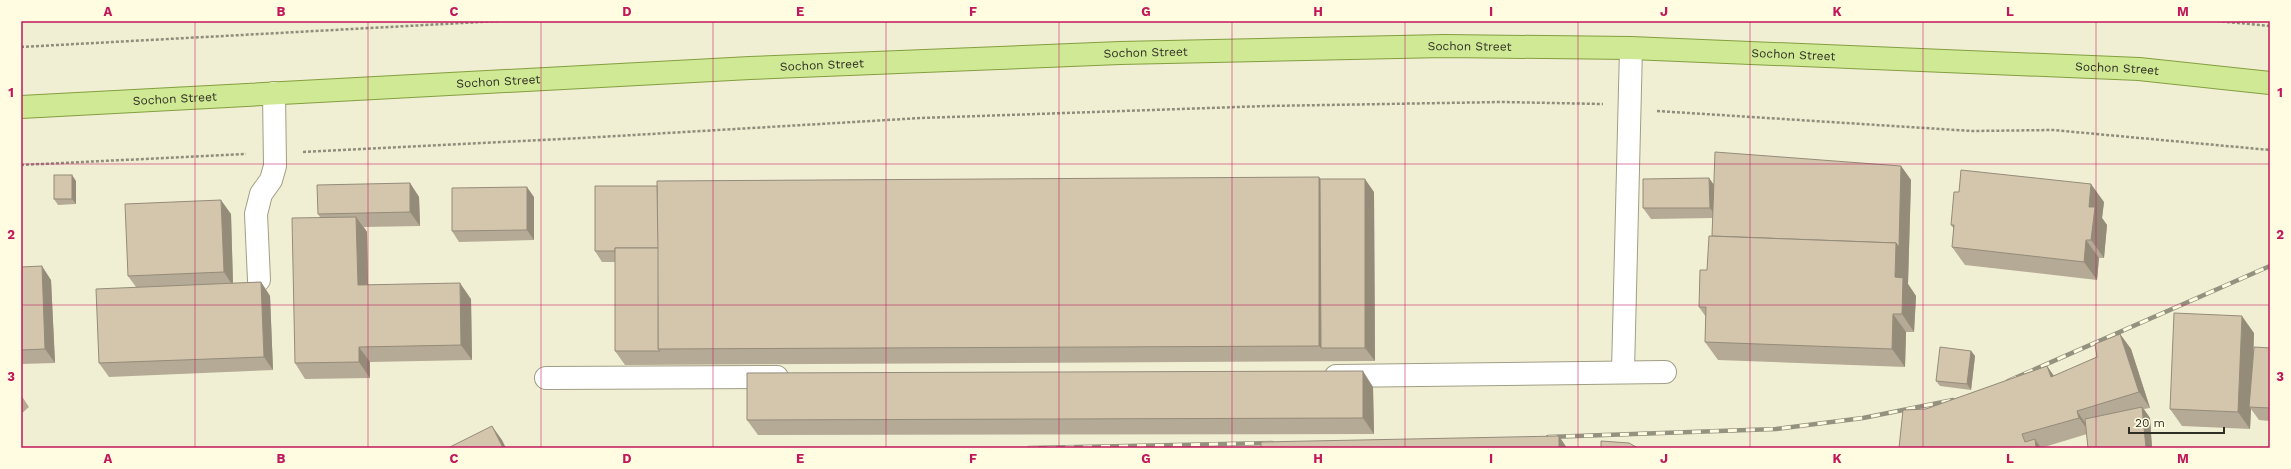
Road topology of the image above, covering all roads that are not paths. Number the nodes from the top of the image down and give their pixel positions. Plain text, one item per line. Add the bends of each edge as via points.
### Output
1 (1631, 48) junction
2 (2270, 82) edge
3 (274, 93) junction
4 (21, 107) edge
5 (259, 280) dead end
6 (1623, 371) junction
7 (1664, 372) dead end
8 (1318, 376) edge
9 (801, 377) edge
10 (546, 378) dead end

1 - 2 main road, Sochon Street via 2138,69
1 - 3 main road, Sochon Street via 1444,46 1120,52
1 - 6 street
3 - 4 main road, Sochon Street
3 - 5 street via 276,153 272,180 261,194 256,214
6 - 7 street
6 - 8 street
9 - 10 street

